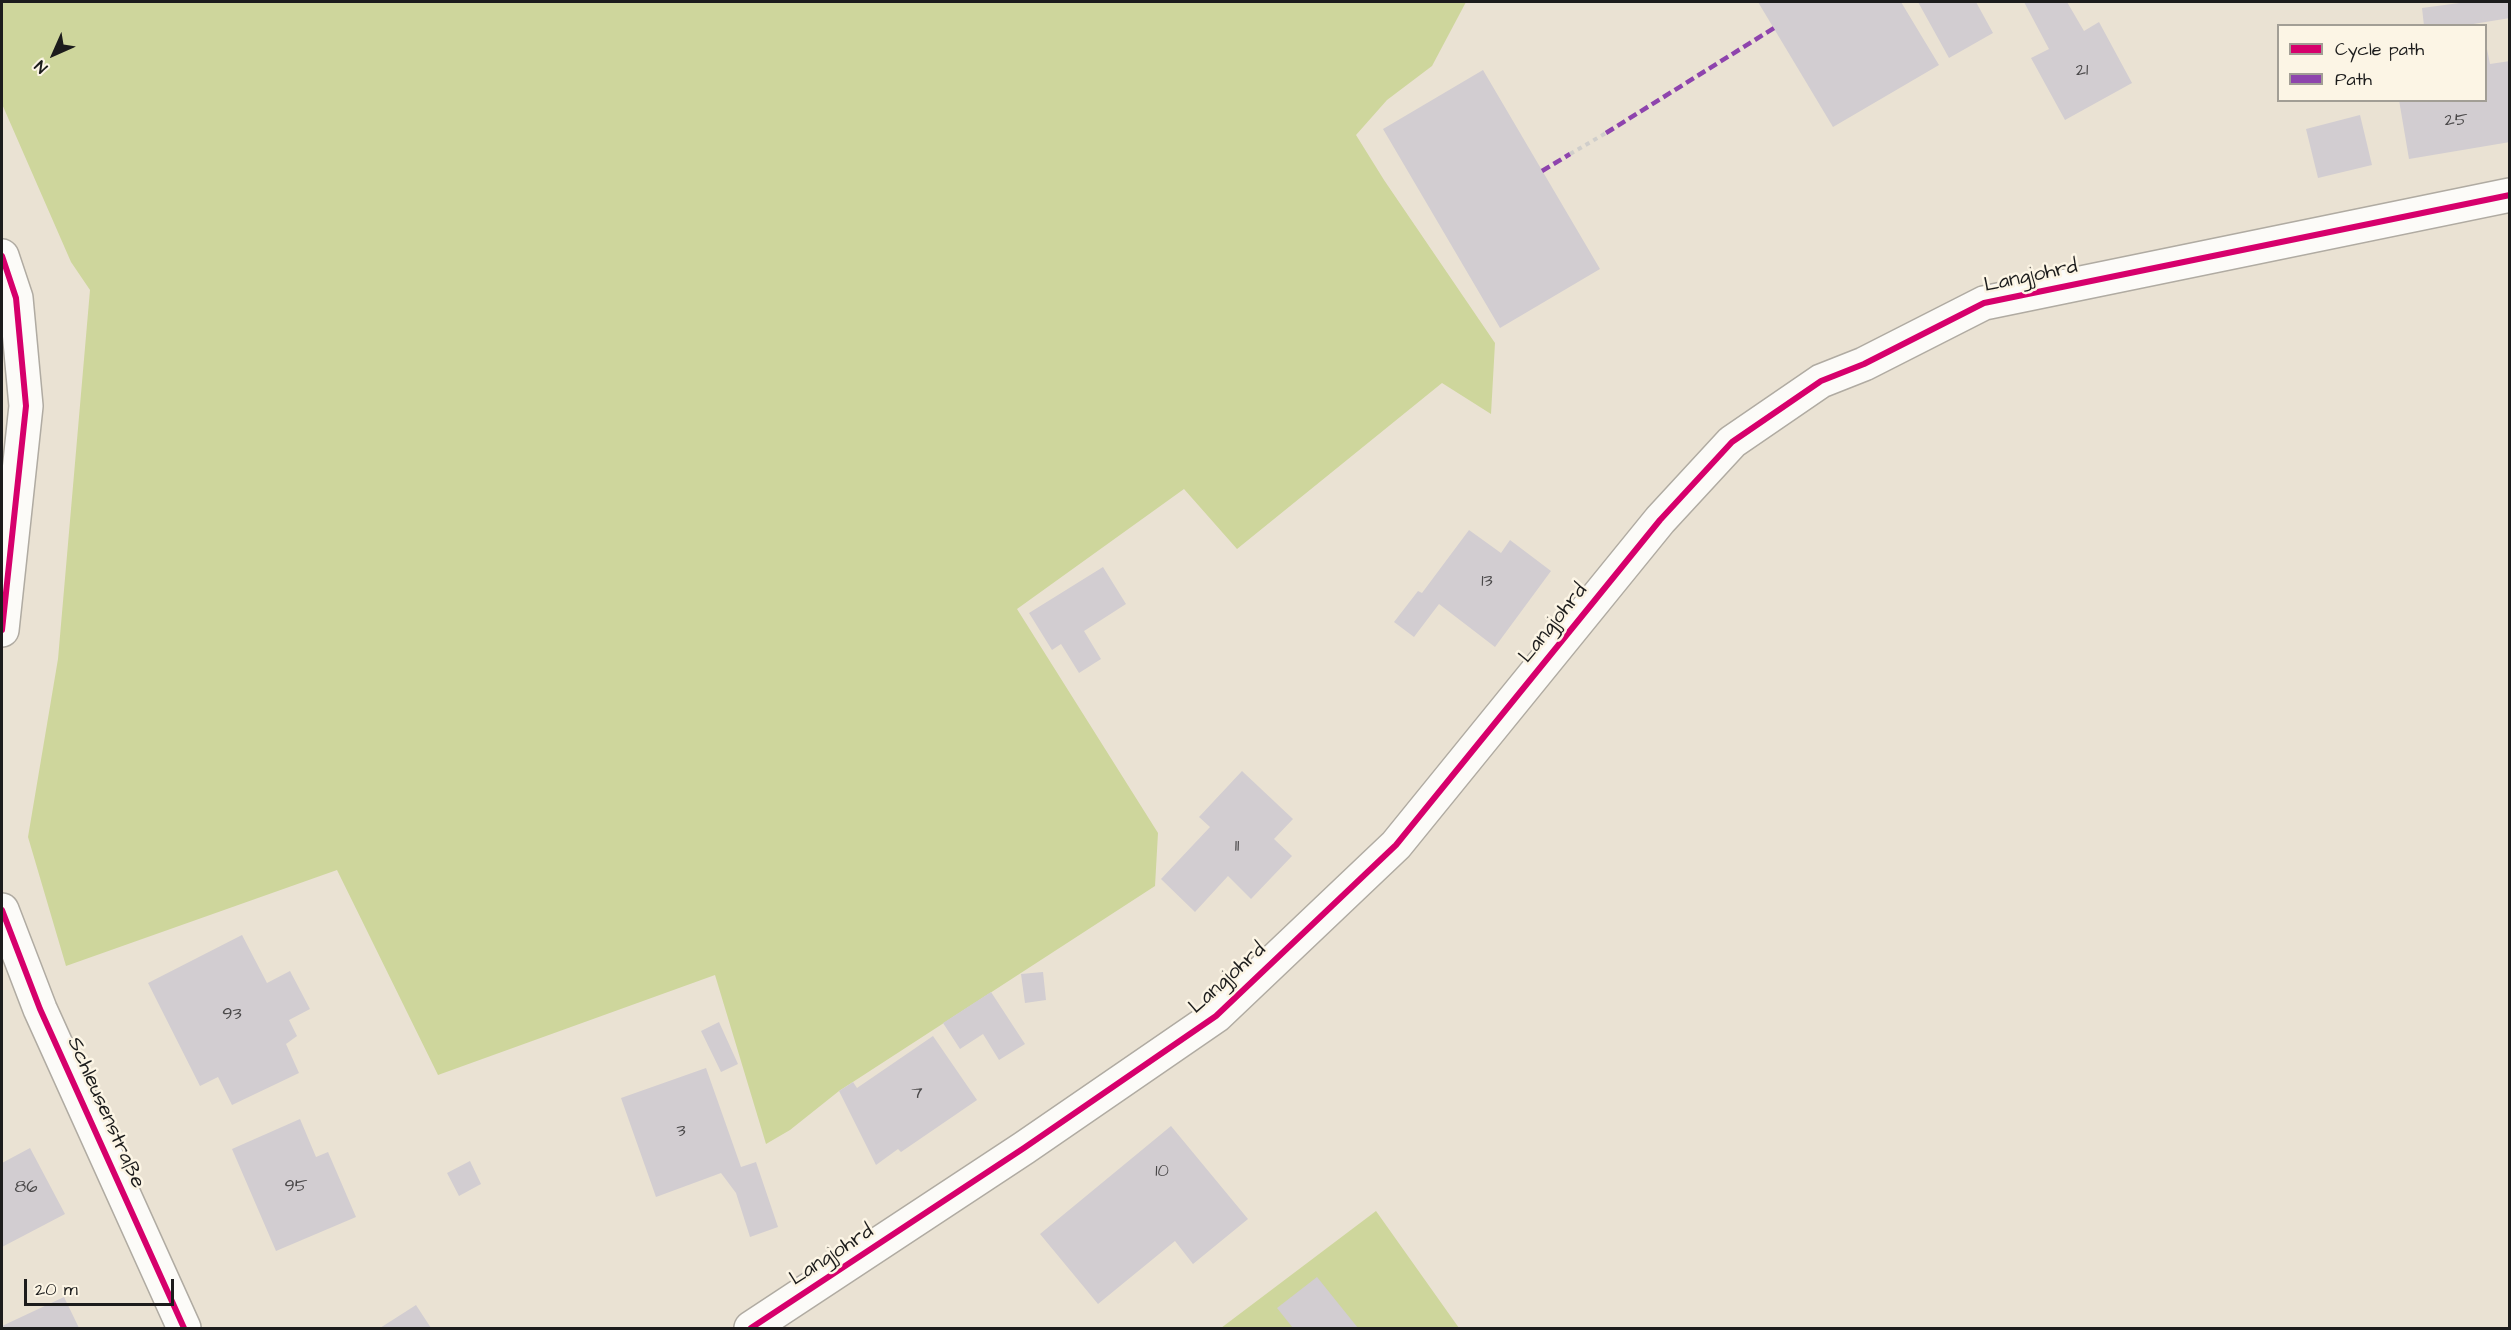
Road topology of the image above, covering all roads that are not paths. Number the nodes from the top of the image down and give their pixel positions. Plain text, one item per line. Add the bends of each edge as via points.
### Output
1 (2510, 195) edge
2 (2, 256) edge
3 (2, 630) edge
4 (2, 910) edge
5 (184, 1329) edge
6 (751, 1329) edge

1 - 6 street, Langjohrd via 1984,303 1864,364 1821,381 1732,442 1660,520 1396,845 1216,1016
2 - 3 street via 15,298 26,406
4 - 5 street, Schleusenstraße via 40,1009

